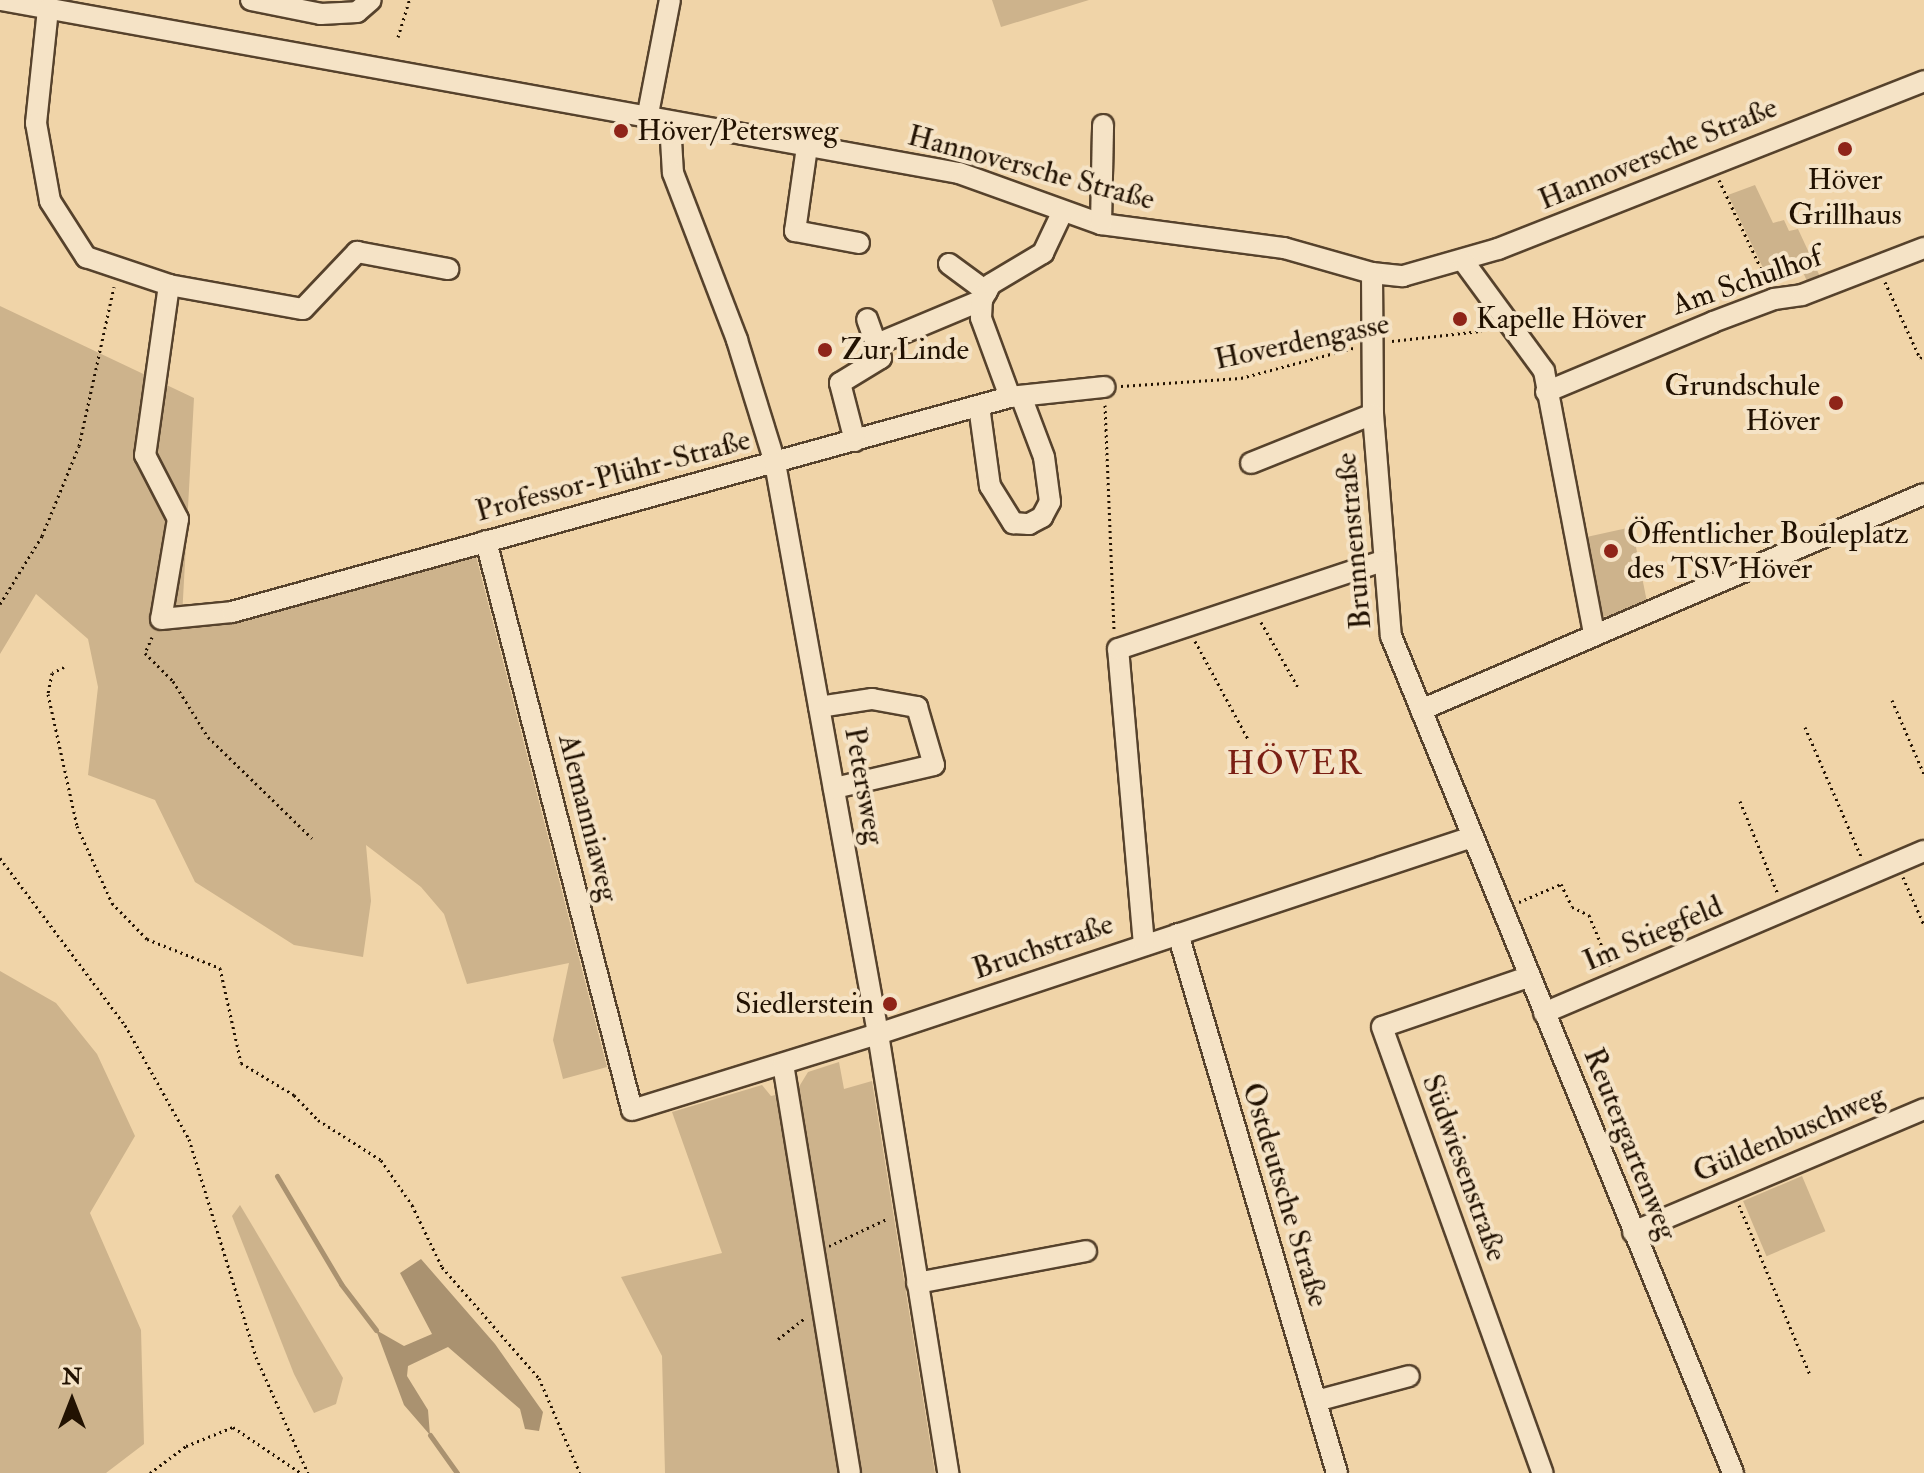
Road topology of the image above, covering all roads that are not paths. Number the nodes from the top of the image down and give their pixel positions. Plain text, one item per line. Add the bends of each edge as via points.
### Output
1 (251, 0) edge
2 (371, 0) edge
3 (670, 0) edge
4 (14, 1) edge
5 (48, 9) junction
6 (1924, 81) edge
7 (647, 119) junction
8 (670, 123) junction
9 (1103, 125) dead end
10 (807, 147) junction
11 (1062, 213) junction
12 (1101, 224) junction
13 (859, 243) dead end
14 (1924, 248) edge
15 (1464, 262) junction
16 (949, 264) dead end
17 (448, 269) dead end
18 (1372, 273) junction
19 (169, 285) junction
20 (984, 296) junction
21 (867, 319) dead end
22 (877, 344) junction
23 (1104, 387) road end
24 (1546, 392) junction
25 (1015, 397) junction
26 (979, 406) junction
27 (1373, 414) junction
28 (855, 441) junction
29 (775, 463) junction
30 (1251, 463) dead end
31 (1924, 494) edge
32 (486, 541) junction
33 (1383, 561) junction
34 (1594, 634) junction
35 (819, 707) junction
36 (1421, 710) junction
37 (834, 788) junction
38 (1472, 837) junction
39 (1924, 851) edge
40 (1178, 934) junction
41 (1144, 945) junction
42 (1528, 977) junction
43 (1544, 1013) junction
44 (878, 1034) junction
45 (783, 1064) junction
46 (1924, 1109) edge
47 (632, 1110) joint
48 (1633, 1232) junction
49 (1086, 1251) dead end
50 (917, 1283) junction
51 (1409, 1376) dead end
52 (1316, 1401) junction
53 (850, 1473) edge
54 (948, 1473) edge
55 (1337, 1473) edge
56 (1543, 1473) edge
57 (1733, 1473) edge

1 - 2 street via 321,14 357,12
3 - 7 street
4 - 5 street, Hannoversche Straße
5 - 7 street, Hannoversche Straße
5 - 19 street via 36,123 50,201 86,257
6 - 15 street, Hannoversche Straße
7 - 8 street, Hannoversche Straße
8 - 10 street, Hannoversche Straße
8 - 29 street, Petersweg via 673,173 737,340
9 - 12 street
10 - 11 street, Hannoversche Straße via 959,173
10 - 13 street via 795,231
11 - 12 street, Hannoversche Straße
11 - 20 street via 1043,253
12 - 18 street, Hannoversche Straße via 1284,248
14 - 24 street, Am Schulhof via 1802,295 1774,299
15 - 18 street, Hannoversche Straße via 1422,275
15 - 24 street via 1534,351
16 - 20 street
17 - 19 street via 357,252 303,309
18 - 27 street, Brunnenstraße
19 - 32 street, Professor-Plühr-Straße via 145,455 178,519 161,619 232,612
20 - 22 street
20 - 25 street via 981,318
21 - 22 street
22 - 28 street via 879,361 840,383
23 - 25 street, Professor-Plühr-Straße
24 - 34 street
25 - 26 street, Professor-Plühr-Straße
25 - 26 street via 1044,457 1050,502 1042,517 1029,524 1013,523 990,486
26 - 28 street, Professor-Plühr-Straße
27 - 30 street
27 - 33 street, Brunnenstraße
28 - 29 street, Professor-Plühr-Straße
29 - 32 street, Professor-Plühr-Straße
29 - 35 street, Petersweg
31 - 34 street
32 - 47 street, Alemanniaweg
33 - 36 street, Brunnenstraße via 1391,636
33 - 41 street via 1118,649
34 - 36 street
35 - 37 street, Petersweg
35 - 37 street via 872,699 917,707 934,765
36 - 38 street, Brunnenstraße
37 - 44 street, Petersweg
38 - 40 street, Bruchstraße
38 - 42 street, Reutergartenweg
39 - 43 street, Im Stiegfeld
40 - 41 street, Bruchstraße
40 - 52 street, Ostdeutsche Straße
41 - 44 street, Bruchstraße
42 - 43 street, Reutergartenweg
42 - 56 street, Südwiesenstraße via 1382,1027
43 - 48 street, Reutergartenweg
44 - 45 street, Bruchstraße
44 - 50 street, Petersweg
45 - 47 street, Bruchstraße
45 - 53 street
46 - 48 street, Güldenbuschweg
48 - 57 street, Reutergartenweg
49 - 50 street
50 - 54 street, Petersweg
51 - 52 street
52 - 55 street, Ostdeutsche Straße

